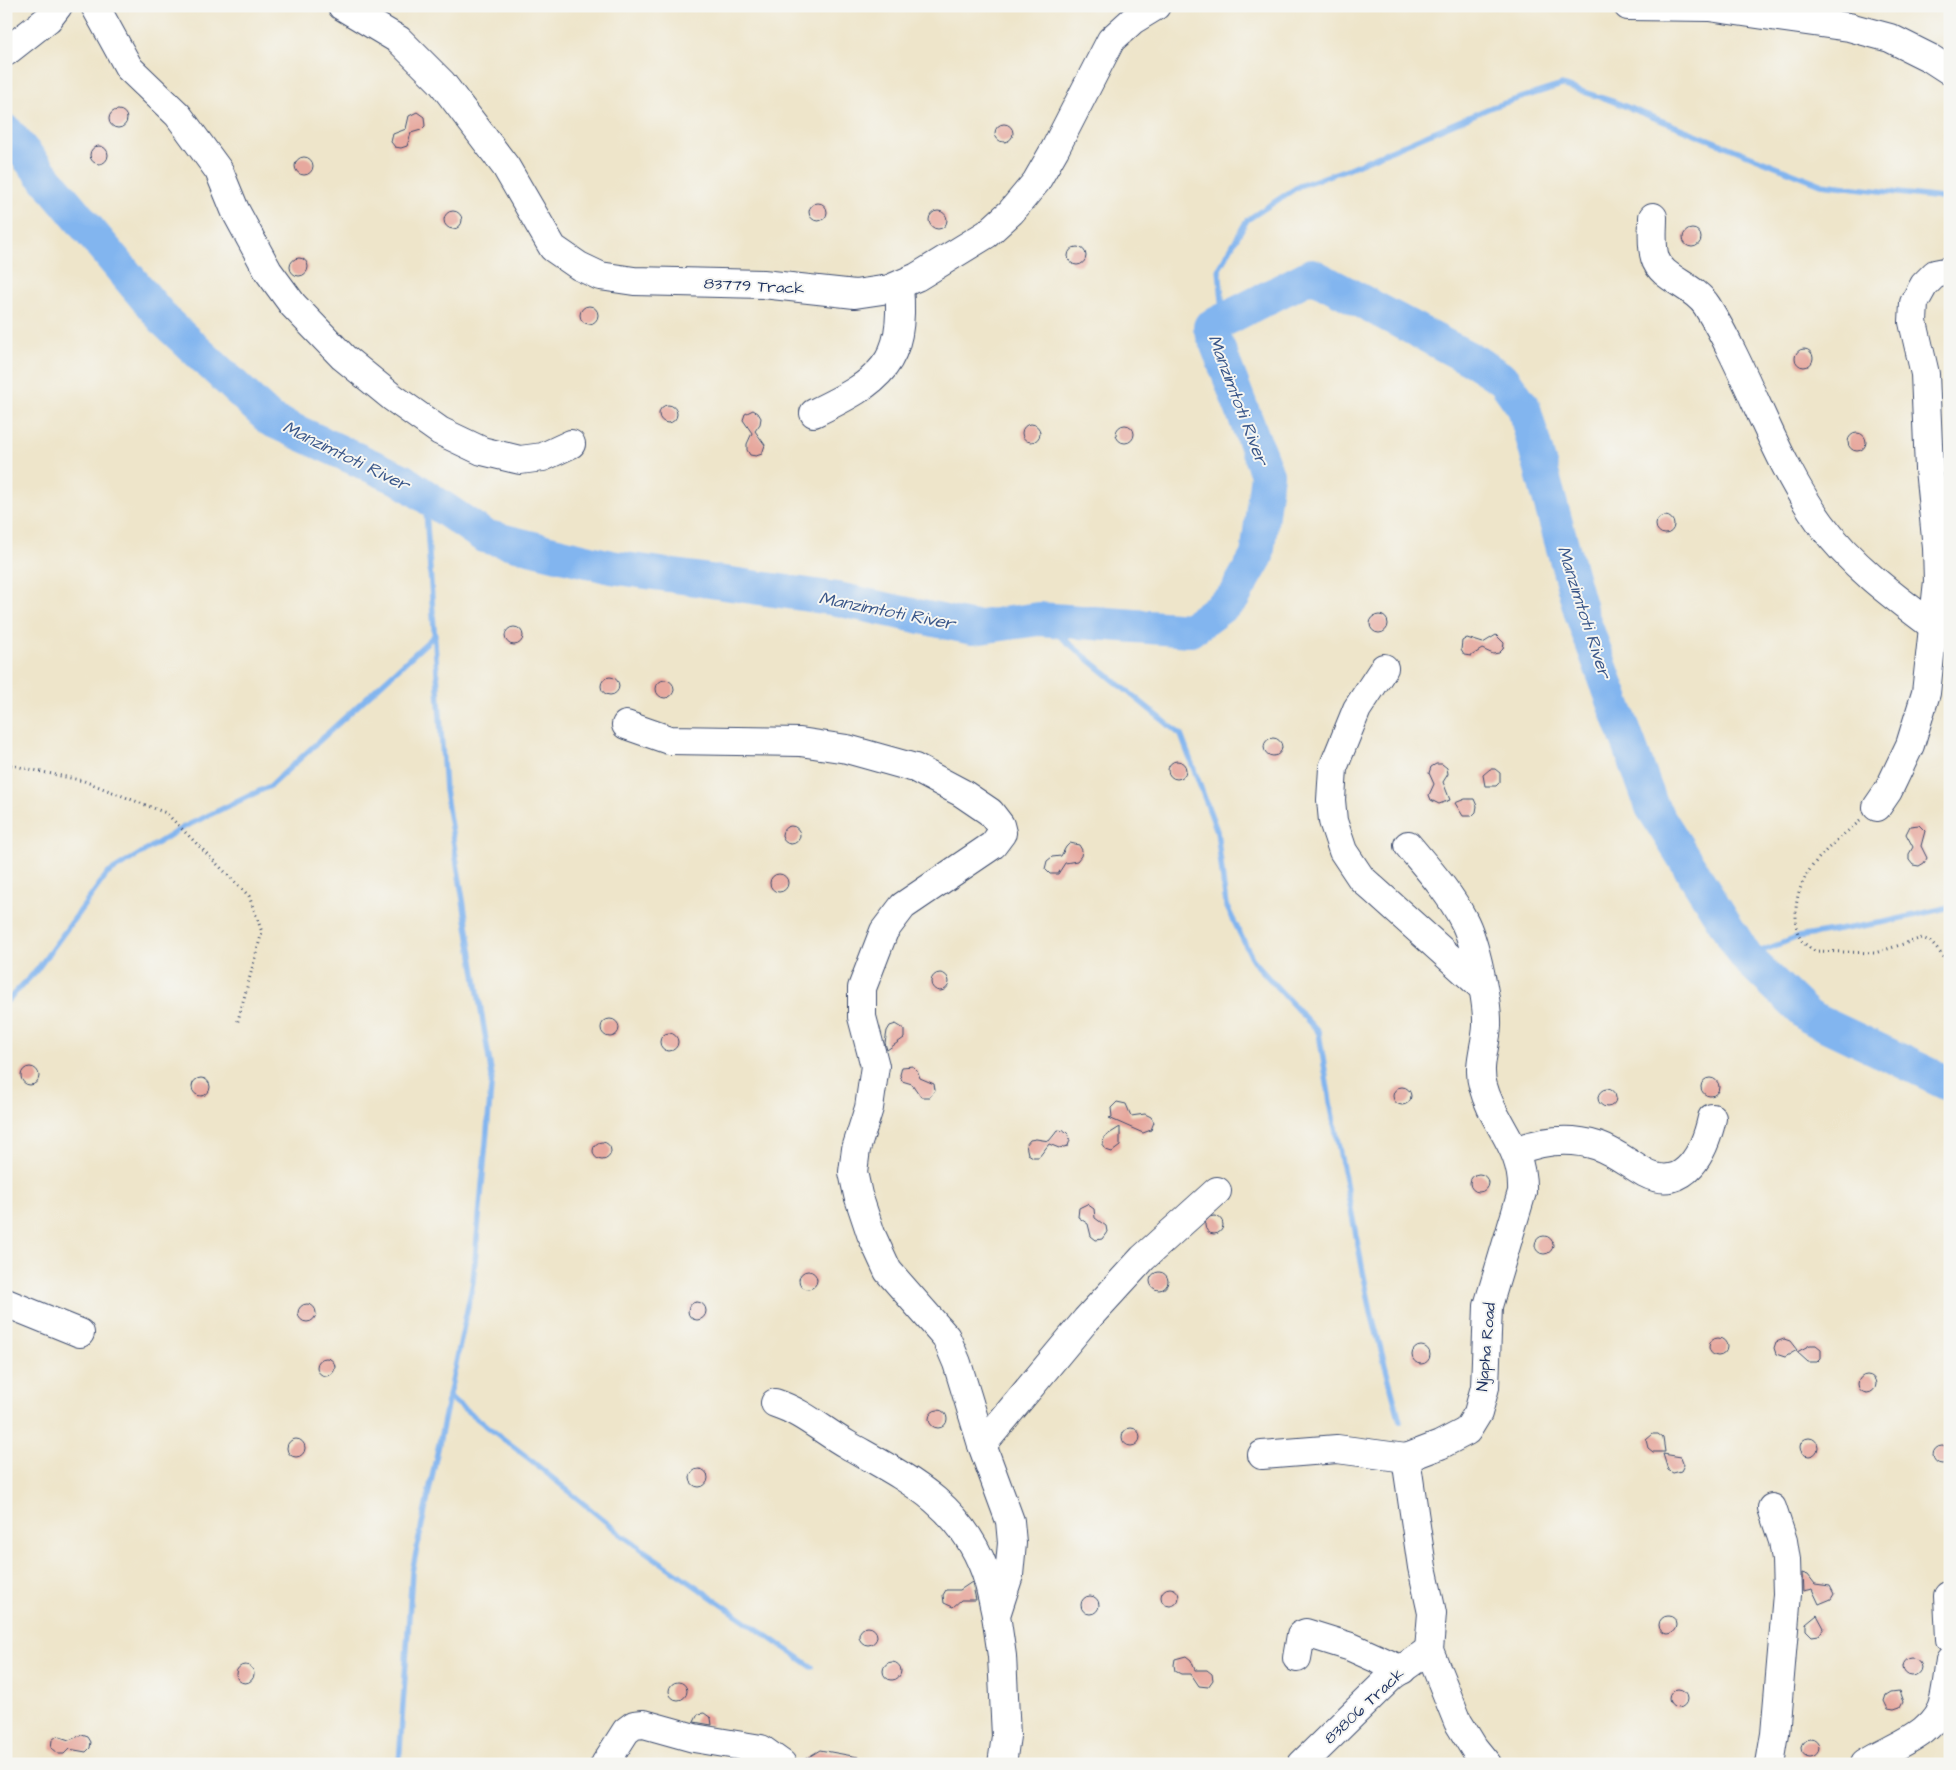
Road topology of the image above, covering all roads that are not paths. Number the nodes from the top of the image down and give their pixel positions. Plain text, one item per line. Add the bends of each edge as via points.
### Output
1 (58, 6) edge
2 (96, 6) edge
3 (342, 6) edge
4 (1156, 6) edge
5 (1628, 6) edge
6 (1709, 7) edge
7 (6, 52) edge
8 (1950, 71) edge
9 (1653, 217) dead end
10 (1950, 271) edge
11 (899, 286) junction
12 (814, 413) dead end
13 (570, 444) dead end
14 (1933, 626) junction
15 (1384, 668) dead end
16 (626, 725) dead end
17 (1877, 807) road end
18 (1408, 845) dead end
19 (1482, 987) junction
20 (1712, 1118) dead end
21 (1516, 1151) junction
22 (1217, 1191) dead end
23 (6, 1303) edge
24 (80, 1333) dead end
25 (775, 1403) dead end
26 (982, 1445) junction
27 (1262, 1455) dead end
28 (1406, 1458) junction
29 (1772, 1508) dead end
30 (1948, 1596) dead end
31 (996, 1615) junction
32 (1950, 1639) edge
33 (1429, 1650) junction
34 (1297, 1658) dead end
35 (1950, 1660) edge
36 (1402, 1670) junction
37 (605, 1764) edge
38 (782, 1764) edge
39 (1002, 1764) edge
40 (1302, 1764) edge
41 (1487, 1764) edge
42 (1770, 1764) edge
43 (1865, 1764) edge

1 - 7 street via 48,19
2 - 13 street via 130,68 178,115 219,171 235,210 268,270 293,305 343,357 440,431 482,451 520,460 543,457
3 - 11 street, 83779 Track via 399,40 442,83 506,167 553,248 579,266 600,276 634,281 763,284 855,294
4 - 11 street, 83779 Track via 1133,20 1111,40 1036,182 1010,212 979,239
5 - 6 street
6 - 8 street via 1849,27 1890,38
9 - 14 street via 1652,248 1656,261 1670,277 1695,292 1705,304 1728,343 1801,493 1822,525 1873,579
10 - 14 street via 1935,274 1924,285 1914,303 1913,322 1925,374 1929,469 1936,532 1938,581
11 - 12 street via 901,316 897,344 887,363 859,390
14 - 17 street via 1923,710 1899,770
15 - 19 street via 1356,709 1333,768 1333,821 1343,851 1361,878
16 - 26 street via 669,740 800,742 847,749 915,768 969,797 990,812 1000,825 1002,833 993,845 903,906 884,931 862,988 862,1017 875,1066 869,1108 856,1149 853,1172 863,1210 888,1271 946,1337
18 - 19 street, Njapha Road via 1463,919
19 - 21 street, Njapha Road via 1487,1026 1480,1073 1483,1088
20 - 21 street via 1707,1142 1697,1158 1672,1178 1646,1173 1599,1146 1579,1142 1541,1142
21 - 28 street, Njapha Road via 1523,1174 1522,1192 1488,1306 1485,1387 1478,1413 1467,1431
22 - 26 street via 1143,1258 1036,1377
23 - 24 street
25 - 31 street via 791,1408 938,1500 956,1518 974,1546 985,1571
26 - 31 street via 1010,1521 1012,1542 1009,1575
27 - 28 street via 1337,1449
28 - 33 street via 1432,1613
29 - 42 street via 1783,1541 1787,1594 1776,1734
30 - 32 street
31 - 39 street via 1002,1656 1006,1736
33 - 36 street, 83806 Track
33 - 41 street via 1458,1722
34 - 36 street via 1298,1640 1306,1633 1351,1647
35 - 43 street via 1944,1701 1932,1722 1913,1739 1882,1752
36 - 40 street, 83806 Track
37 - 38 street via 626,1731 634,1725 644,1724 694,1738 761,1749

